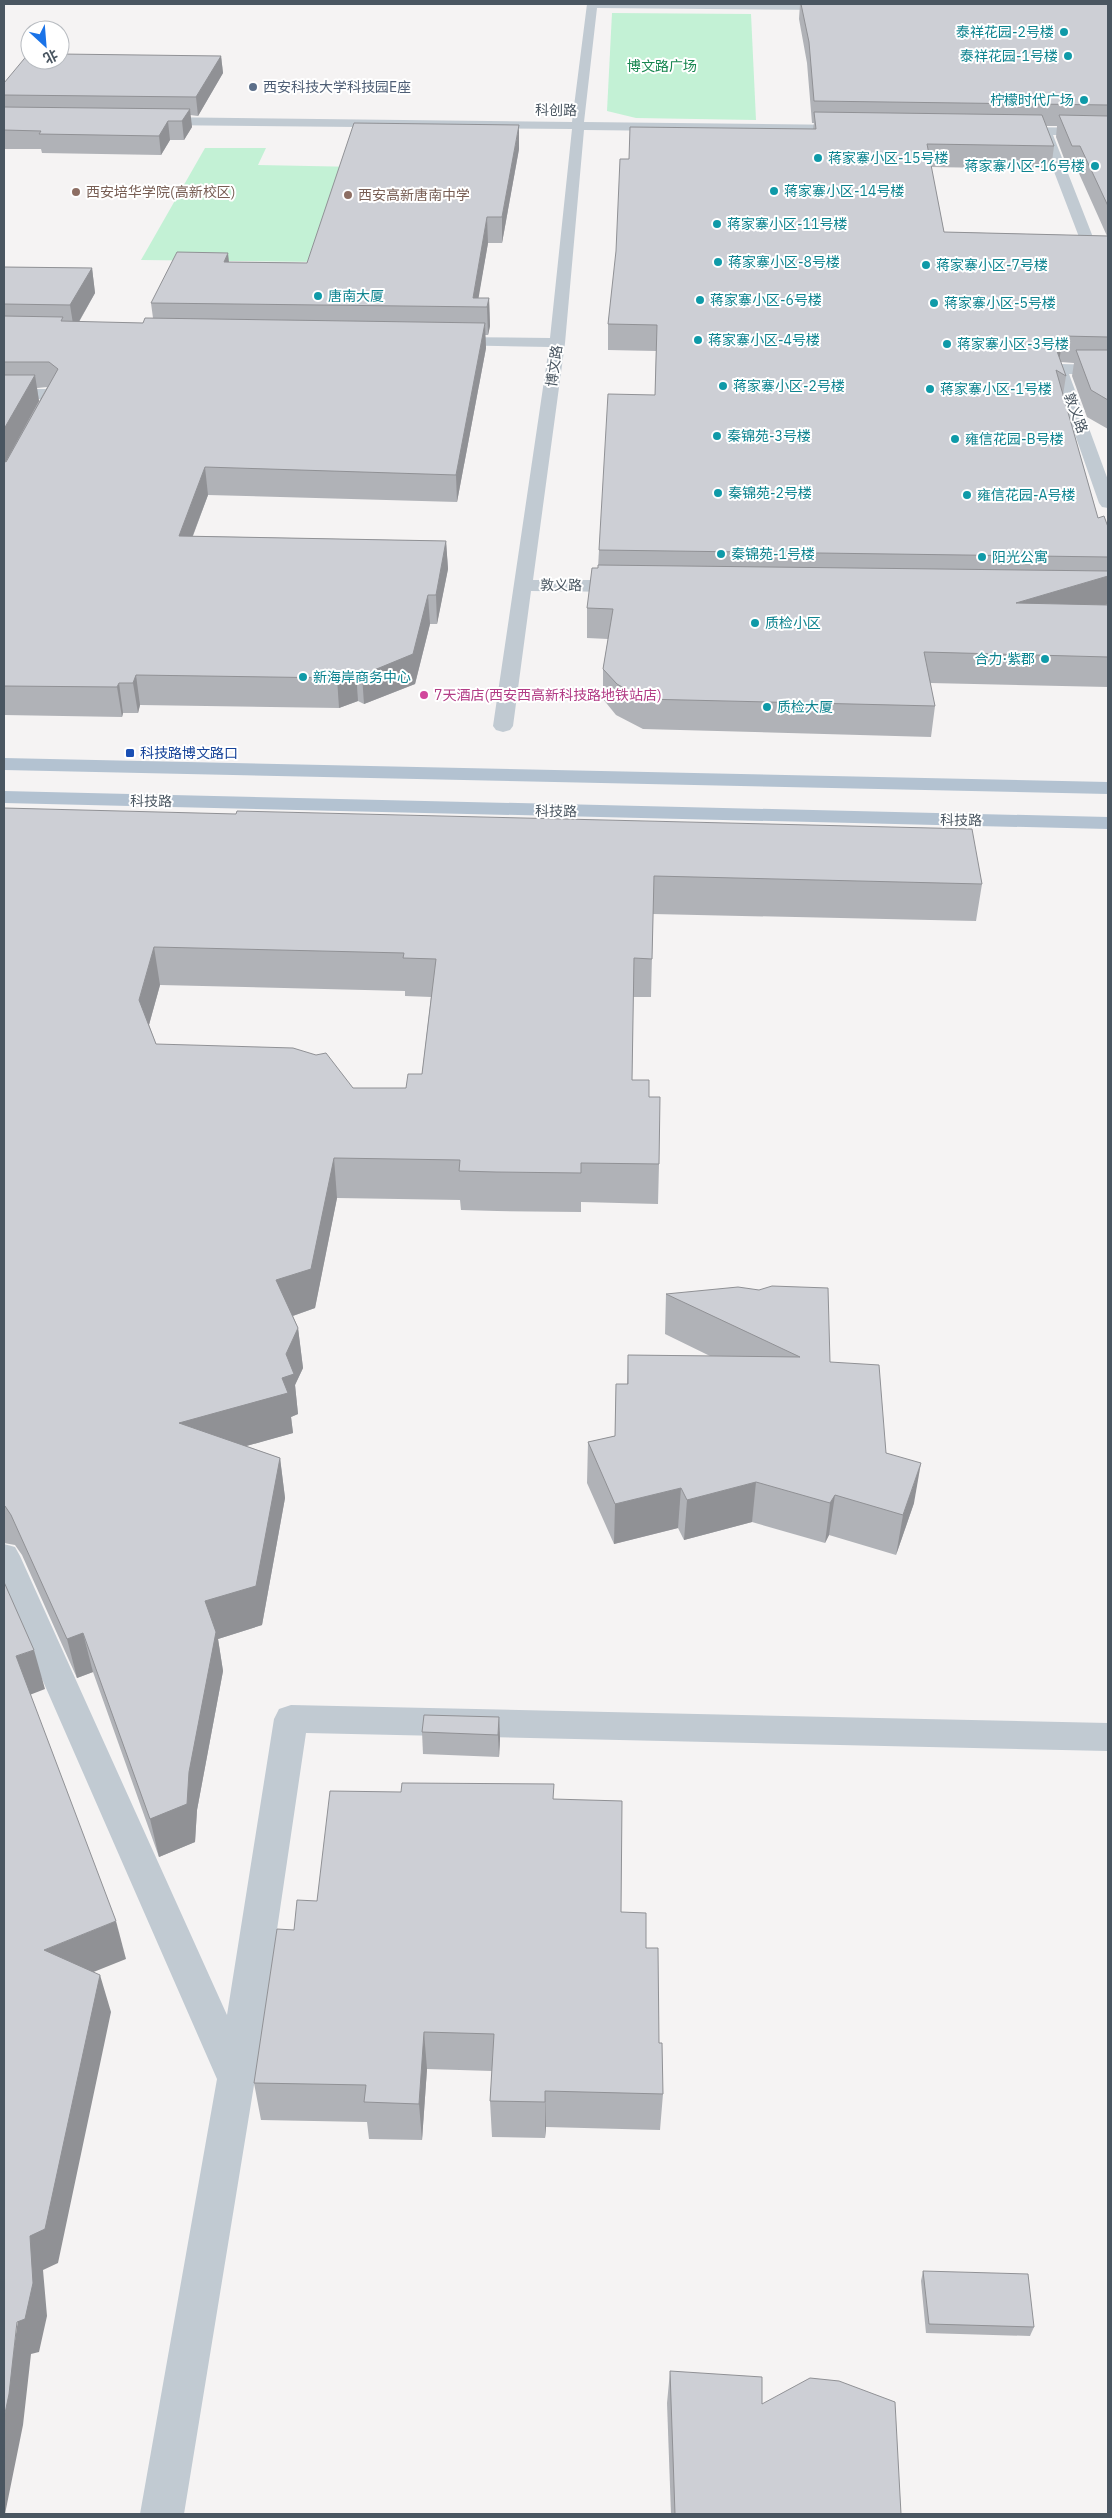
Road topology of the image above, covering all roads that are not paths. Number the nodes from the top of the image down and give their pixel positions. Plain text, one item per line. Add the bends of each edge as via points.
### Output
1 (832, 4) edge
2 (592, 5) edge
3 (662, 5) edge
4 (140, 123) edge
5 (579, 129) junction
6 (862, 132) edge
7 (1108, 132) edge
8 (996, 134) edge
9 (1046, 134) junction
10 (1108, 138) edge
11 (1091, 250) edge
12 (430, 341) edge
13 (557, 343) junction
14 (1108, 370) edge
15 (4, 394) edge
16 (4, 483) edge
17 (1108, 503) edge
18 (523, 585) junction
19 (642, 587) edge
20 (503, 726) dead end
21 (4, 764) edge
22 (1108, 788) edge
23 (4, 797) edge
24 (1108, 823) edge
25 (4, 1556) edge
26 (1108, 1736) edge
27 (236, 2079) junction
28 (162, 2514) edge

1 - 3 street via 833,7
2 - 3 street
2 - 5 street, 博文路
4 - 5 street, 科创路
5 - 6 street, 科创路
5 - 13 street, 博文路
7 - 9 street
8 - 9 street
9 - 10 street
9 - 11 street
12 - 13 street
13 - 18 street, 博文路
14 - 17 street, 敦义路 via 1060,369
15 - 16 street via 52,394 19,442
18 - 19 street, 敦义路
18 - 20 street, 博文路
21 - 22 main road, 科技路
23 - 24 main road, 科技路
25 - 27 street
26 - 27 street via 291,1719
27 - 28 street

